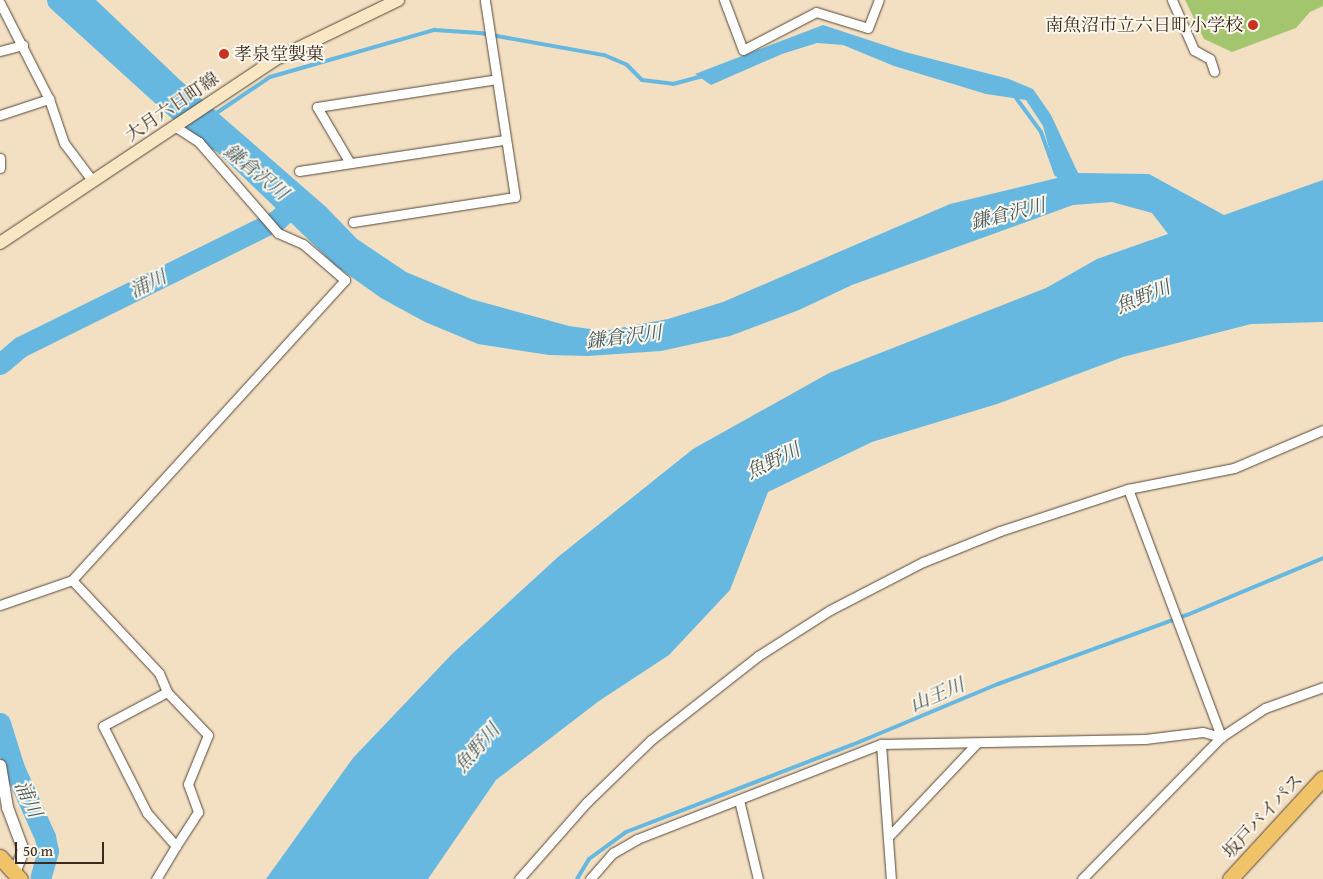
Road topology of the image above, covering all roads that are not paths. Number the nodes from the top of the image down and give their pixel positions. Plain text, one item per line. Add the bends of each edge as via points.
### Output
1 (398, 0) edge
2 (485, 0) edge
3 (724, 0) edge
4 (879, 0) edge
5 (1172, 0) edge
6 (0, 3) edge
7 (23, 45) junction
8 (0, 51) edge
9 (1214, 71) dead end
10 (497, 79) junction
11 (49, 99) junction
12 (0, 115) edge
13 (174, 126) junction
14 (505, 140) junction
15 (0, 158) edge
16 (350, 163) junction
17 (0, 168) edge
18 (299, 171) dead end
19 (92, 180) junction
20 (353, 222) dead end
21 (0, 243) edge
22 (1323, 430) edge
23 (1128, 489) junction
24 (72, 580) junction
25 (0, 605) edge
26 (1323, 687) edge
27 (167, 692) junction
28 (1220, 737) junction
29 (977, 743) junction
30 (881, 744) junction
31 (0, 765) edge
32 (1323, 778) edge
33 (738, 800) junction
34 (889, 836) junction
35 (176, 846) junction
36 (0, 857) edge
37 (14, 877) edge
38 (156, 879) edge
39 (519, 879) edge
40 (590, 879) edge
41 (758, 879) edge
42 (891, 879) edge
43 (1082, 879) edge
44 (1230, 879) edge

1 - 13 main road, 大月六日町線 via 274,60
2 - 10 street
3 - 4 street via 743,50 816,12 868,28
5 - 9 street via 1194,50 1210,59
6 - 7 street
7 - 8 street
7 - 11 street
10 - 14 street
10 - 16 street via 317,107
11 - 12 street
11 - 19 street via 64,143
13 - 19 main road, 大月六日町線
13 - 24 street via 199,142 278,233 303,244 345,280
14 - 16 street
14 - 20 street via 515,197
15 - 17 street
16 - 18 street
19 - 21 main road, 大月六日町線
22 - 23 street via 1234,468
23 - 28 street
23 - 39 street via 1000,531 923,562 814,620 758,656 651,740 587,802
24 - 25 street
24 - 27 street via 159,673
26 - 28 street via 1265,708
27 - 35 street via 208,735 188,784 198,812
27 - 35 street via 103,726 147,813
28 - 29 street via 1203,732 1145,739
28 - 43 street
29 - 30 street
29 - 34 street
30 - 33 street
30 - 34 street
31 - 37 street via 7,807 23,850
32 - 44 highway, 坂戸バイパス
33 - 40 street via 637,839 613,853
33 - 41 street
34 - 42 street
35 - 38 street
36 - 37 highway

